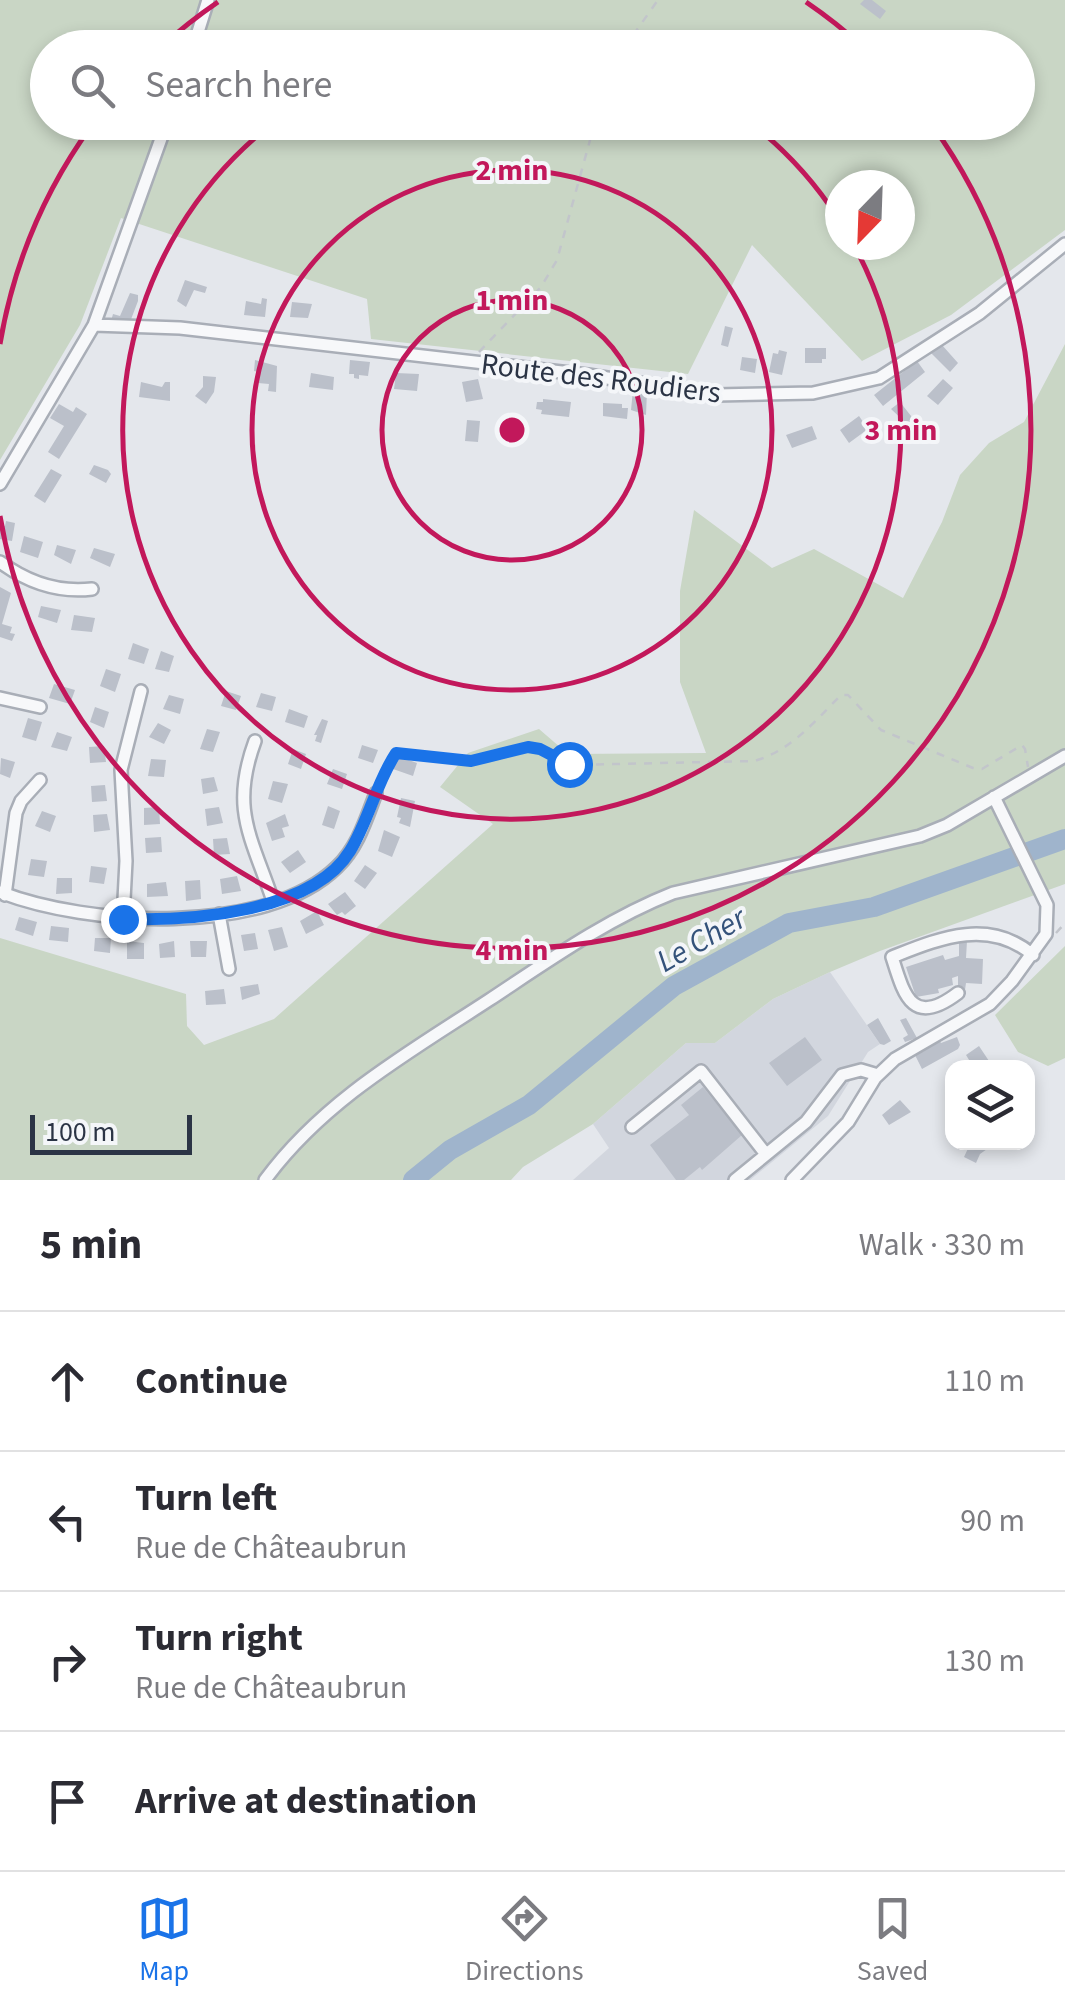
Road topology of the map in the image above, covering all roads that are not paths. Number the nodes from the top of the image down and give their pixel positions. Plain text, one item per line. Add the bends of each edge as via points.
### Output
1 (208, 0) edge
2 (198, 30) edge
3 (161, 140) edge
4 (1065, 244) edge
5 (94, 325) junction
6 (0, 484) edge
7 (0, 562) edge
8 (92, 589) dead end
9 (140, 691) dead end
10 (0, 698) edge
11 (40, 707) dead end
12 (255, 741) dead end
13 (1065, 756) edge
14 (40, 780) dead end
15 (376, 793) road end
16 (994, 797) junction
17 (3, 893) edge
18 (273, 901) junction
19 (219, 914) junction
20 (123, 919) junction
21 (1032, 954) junction
22 (228, 969) dead end
23 (958, 993) dead end
24 (878, 1075) junction
25 (632, 1127) dead end
26 (765, 1153) junction
27 (265, 1180) edge
28 (734, 1180) edge
29 (792, 1180) edge

1 - 2 street
3 - 5 street
4 - 5 street, Route des Roudiers via 980,313 878,378 813,393 716,395 180,328
5 - 6 street
7 - 8 street via 49,586
9 - 20 street via 121,770
10 - 11 street
12 - 18 street via 243,773 244,815
13 - 16 street
14 - 17 street via 16,812
15 - 18 street via 338,866
16 - 21 street via 1043,897 1048,924
16 - 27 street via 920,836 642,905 380,1071 327,1111
17 - 20 street
18 - 19 street
19 - 20 street
19 - 22 street
21 - 23 street via 965,932 892,957 911,1004 930,1006
21 - 24 street via 990,1004
24 - 26 street via 842,1075 806,1122
24 - 29 street via 848,1122
25 - 26 street via 701,1071
26 - 28 street

